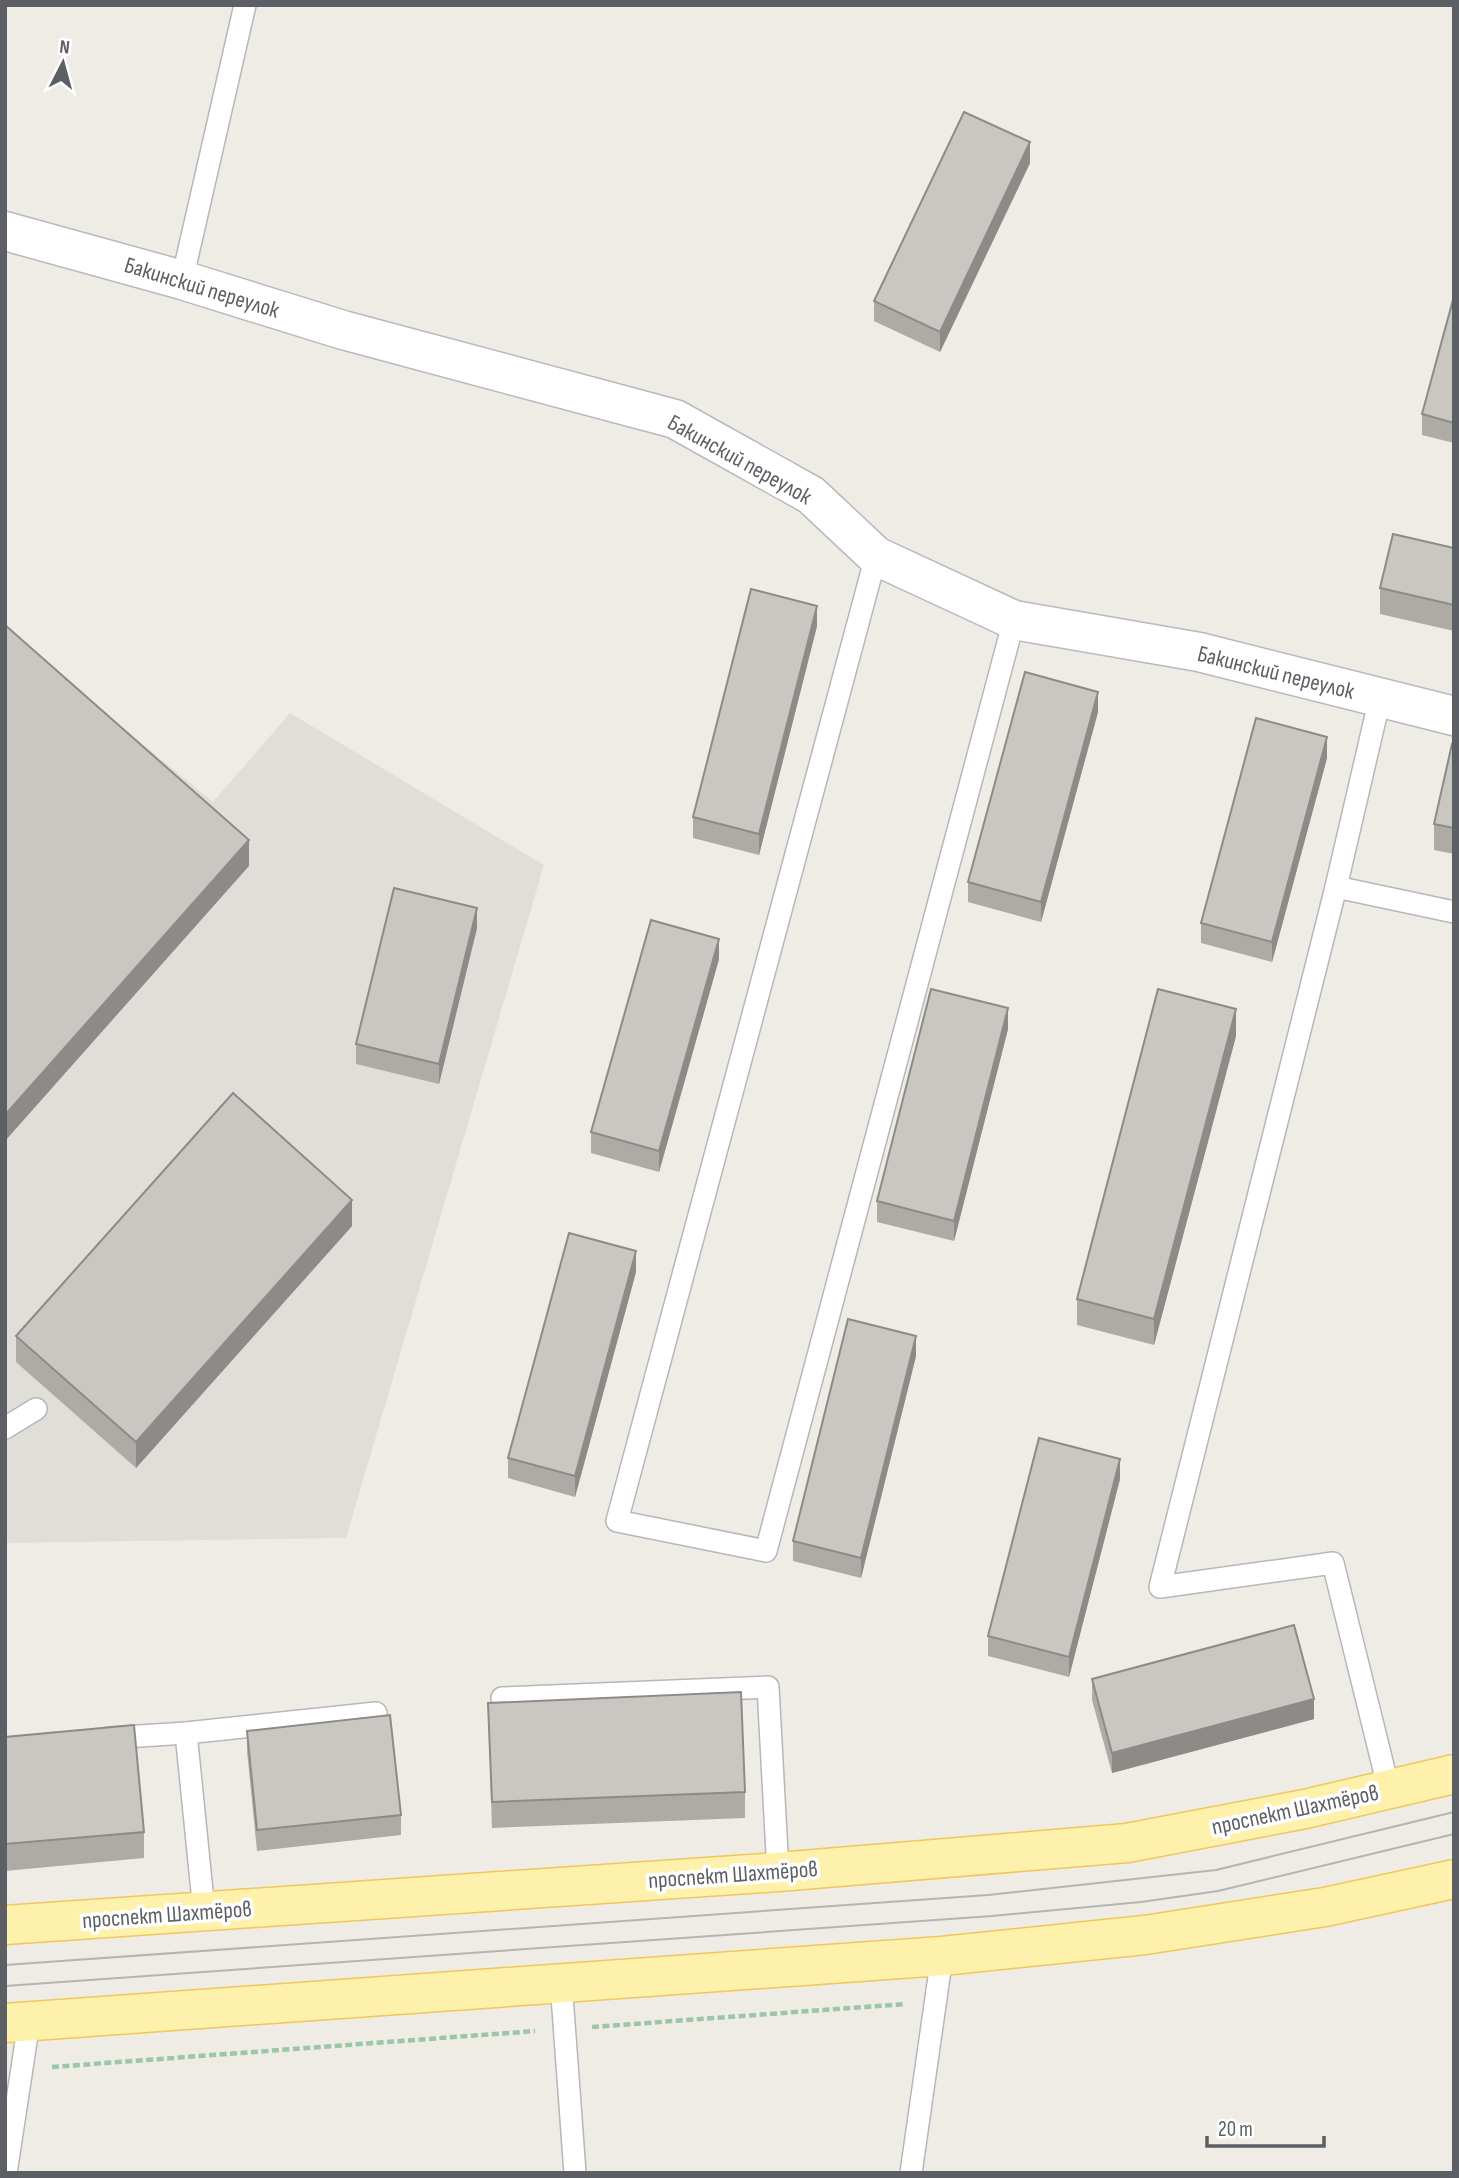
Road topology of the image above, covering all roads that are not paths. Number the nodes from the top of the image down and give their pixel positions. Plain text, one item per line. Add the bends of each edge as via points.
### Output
1 (244, 5) edge
2 (5, 231) edge
3 (182, 280) junction
4 (876, 556) junction
5 (1014, 620) junction
6 (1380, 698) junction
7 (1454, 716) edge
8 (1336, 887) junction
9 (1454, 912) edge
10 (36, 1409) dead end
11 (5, 1428) edge
12 (502, 1698) dead end
13 (376, 1713) dead end
14 (186, 1733) junction
15 (89, 1739) edge
16 (1454, 1774) edge
17 (1389, 1790) junction
18 (778, 1872) junction
19 (1454, 1878) edge
20 (204, 1911) junction
21 (5, 1925) edge
22 (942, 1956) junction
23 (561, 1982) junction
24 (17, 2022) edge
25 (6, 2173) edge
26 (575, 2173) edge
27 (911, 2173) edge

1 - 3 lane
2 - 3 street, Бакинский переулок
3 - 4 street, Бакинский переулок via 343,330 675,419 811,495
4 - 5 street, Бакинский переулок
4 - 5 lane via 617,1521 766,1551
5 - 6 street, Бакинский переулок via 1199,652
6 - 7 street, Бакинский переулок
6 - 8 lane
8 - 9 lane
8 - 17 lane via 1160,1587 1333,1563
10 - 11 lane
12 - 18 lane via 768,1687
13 - 14 lane
14 - 15 lane
14 - 20 lane
16 - 17 main road, проспект Шахтёров
17 - 18 main road, проспект Шахтёров via 1127,1843
18 - 20 main road, проспект Шахтёров
19 - 22 main road via 1325,1907 1144,1935
20 - 21 main road, проспект Шахтёров
22 - 23 main road
22 - 27 lane
23 - 24 main road
23 - 26 lane
24 - 25 lane

